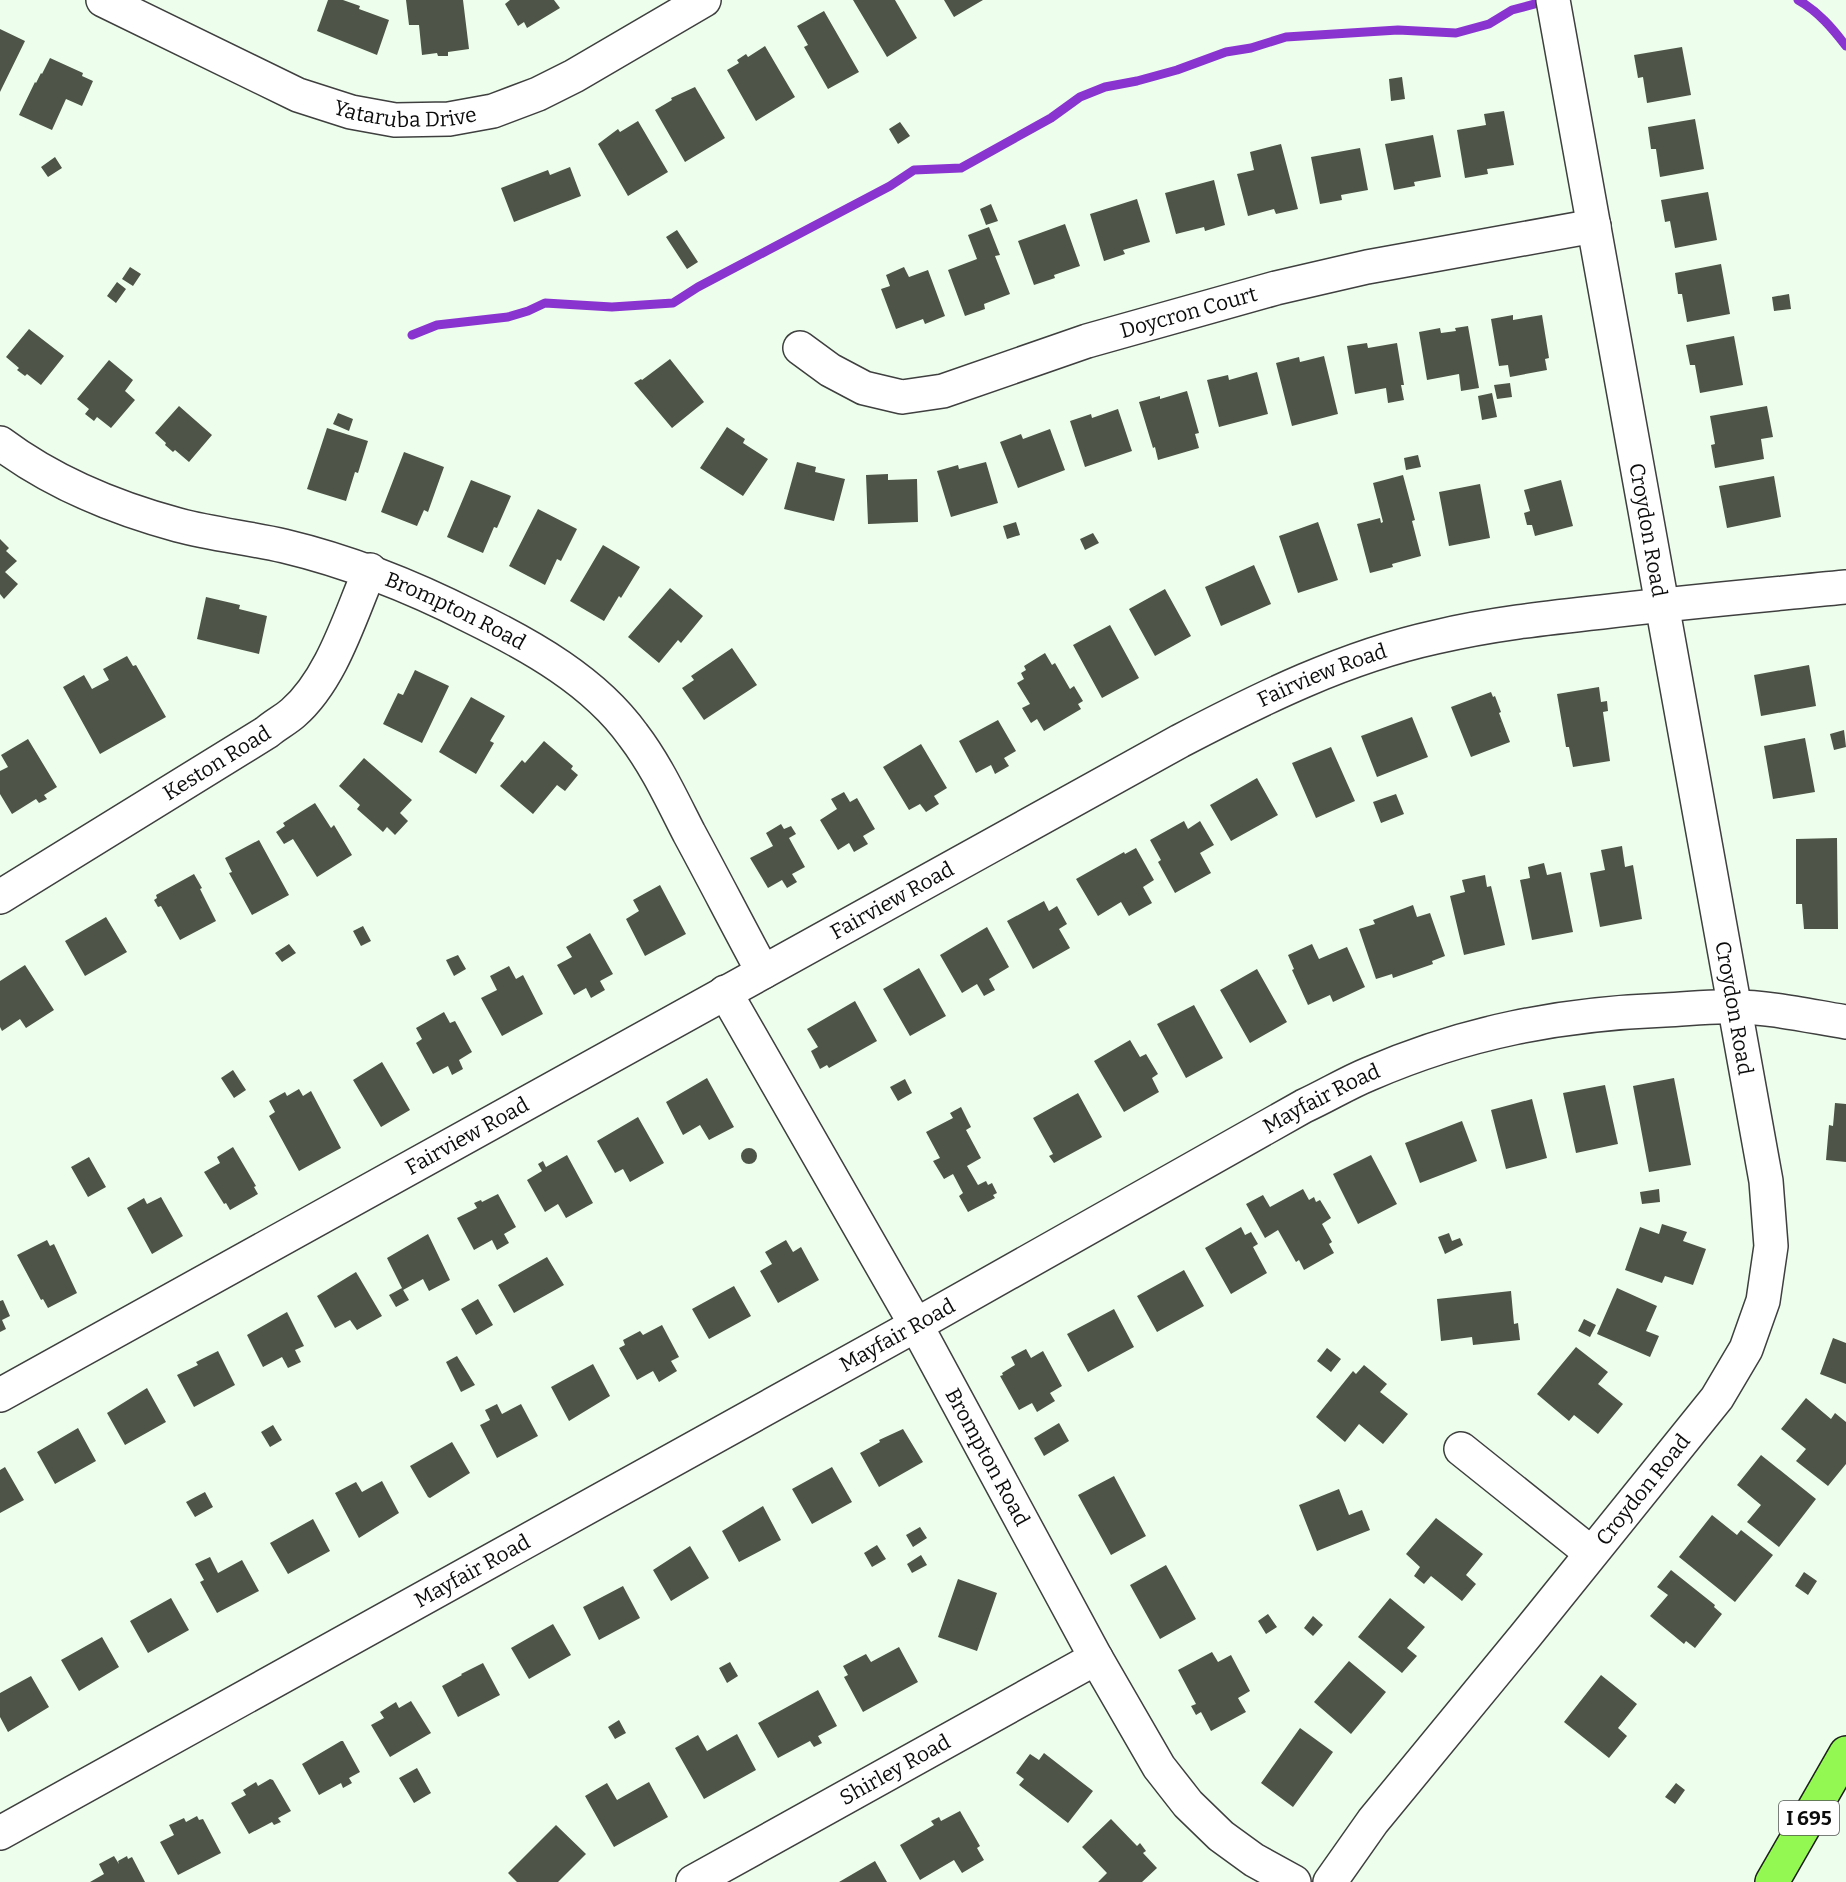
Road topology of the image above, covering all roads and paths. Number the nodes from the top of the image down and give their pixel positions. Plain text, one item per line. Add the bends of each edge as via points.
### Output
1 (103, 0) edge
2 (704, 0) edge
3 (1555, 11) edge
4 (1594, 226) junction
5 (800, 348) dead end
6 (0, 443) edge
7 (370, 570) junction
8 (1846, 587) edge
9 (1661, 605) junction
10 (0, 897) edge
11 (763, 972) junction
12 (725, 992) junction
13 (1734, 1006) junction
14 (1846, 1022) edge
15 (916, 1325) junction
16 (0, 1395) edge
17 (1461, 1449) dead end
18 (1591, 1552) junction
19 (1096, 1658) junction
20 (1846, 1753) edge
21 (0, 1833) edge
22 (693, 1882) edge
23 (1294, 1882) edge
24 (1330, 1882) edge
25 (1772, 1882) edge

1 - 2 street, Yataruba Drive via 298,95 351,112 395,120 449,119 493,111 537,94
3 - 4 street, Croydon Road
4 - 5 street, Doycron Court via 1367,267 1276,288 1087,341 943,391 902,397 864,388
4 - 9 street, Croydon Road
6 - 7 street, Brompton Road via 26,462 126,508 179,525 315,553
7 - 10 street, Keston Road via 332,659 294,712
7 - 11 street, Brompton Road via 506,634 564,669 601,698 655,768
8 - 9 street, Fairview Road
9 - 11 street, Fairview Road via 1514,622 1434,637 1311,676 1180,741
9 - 13 street, Croydon Road
11 - 12 street, Fairview Road
12 - 15 street, Brompton Road
12 - 16 street, Fairview Road
13 - 14 street, Mayfair Road
13 - 15 street, Mayfair Road via 1610,1012 1539,1021 1428,1051 1369,1074 1304,1106
13 - 18 street, Croydon Road via 1766,1181 1771,1246 1763,1301 1746,1349 1717,1398
15 - 19 street, Brompton Road
15 - 21 street, Mayfair Road
17 - 18 street
18 - 24 street, Croydon Road via 1373,1821
19 - 22 street, Shirley Road
19 - 23 street, Brompton Road via 1159,1767 1188,1804 1221,1836
20 - 25 highway, I 695

